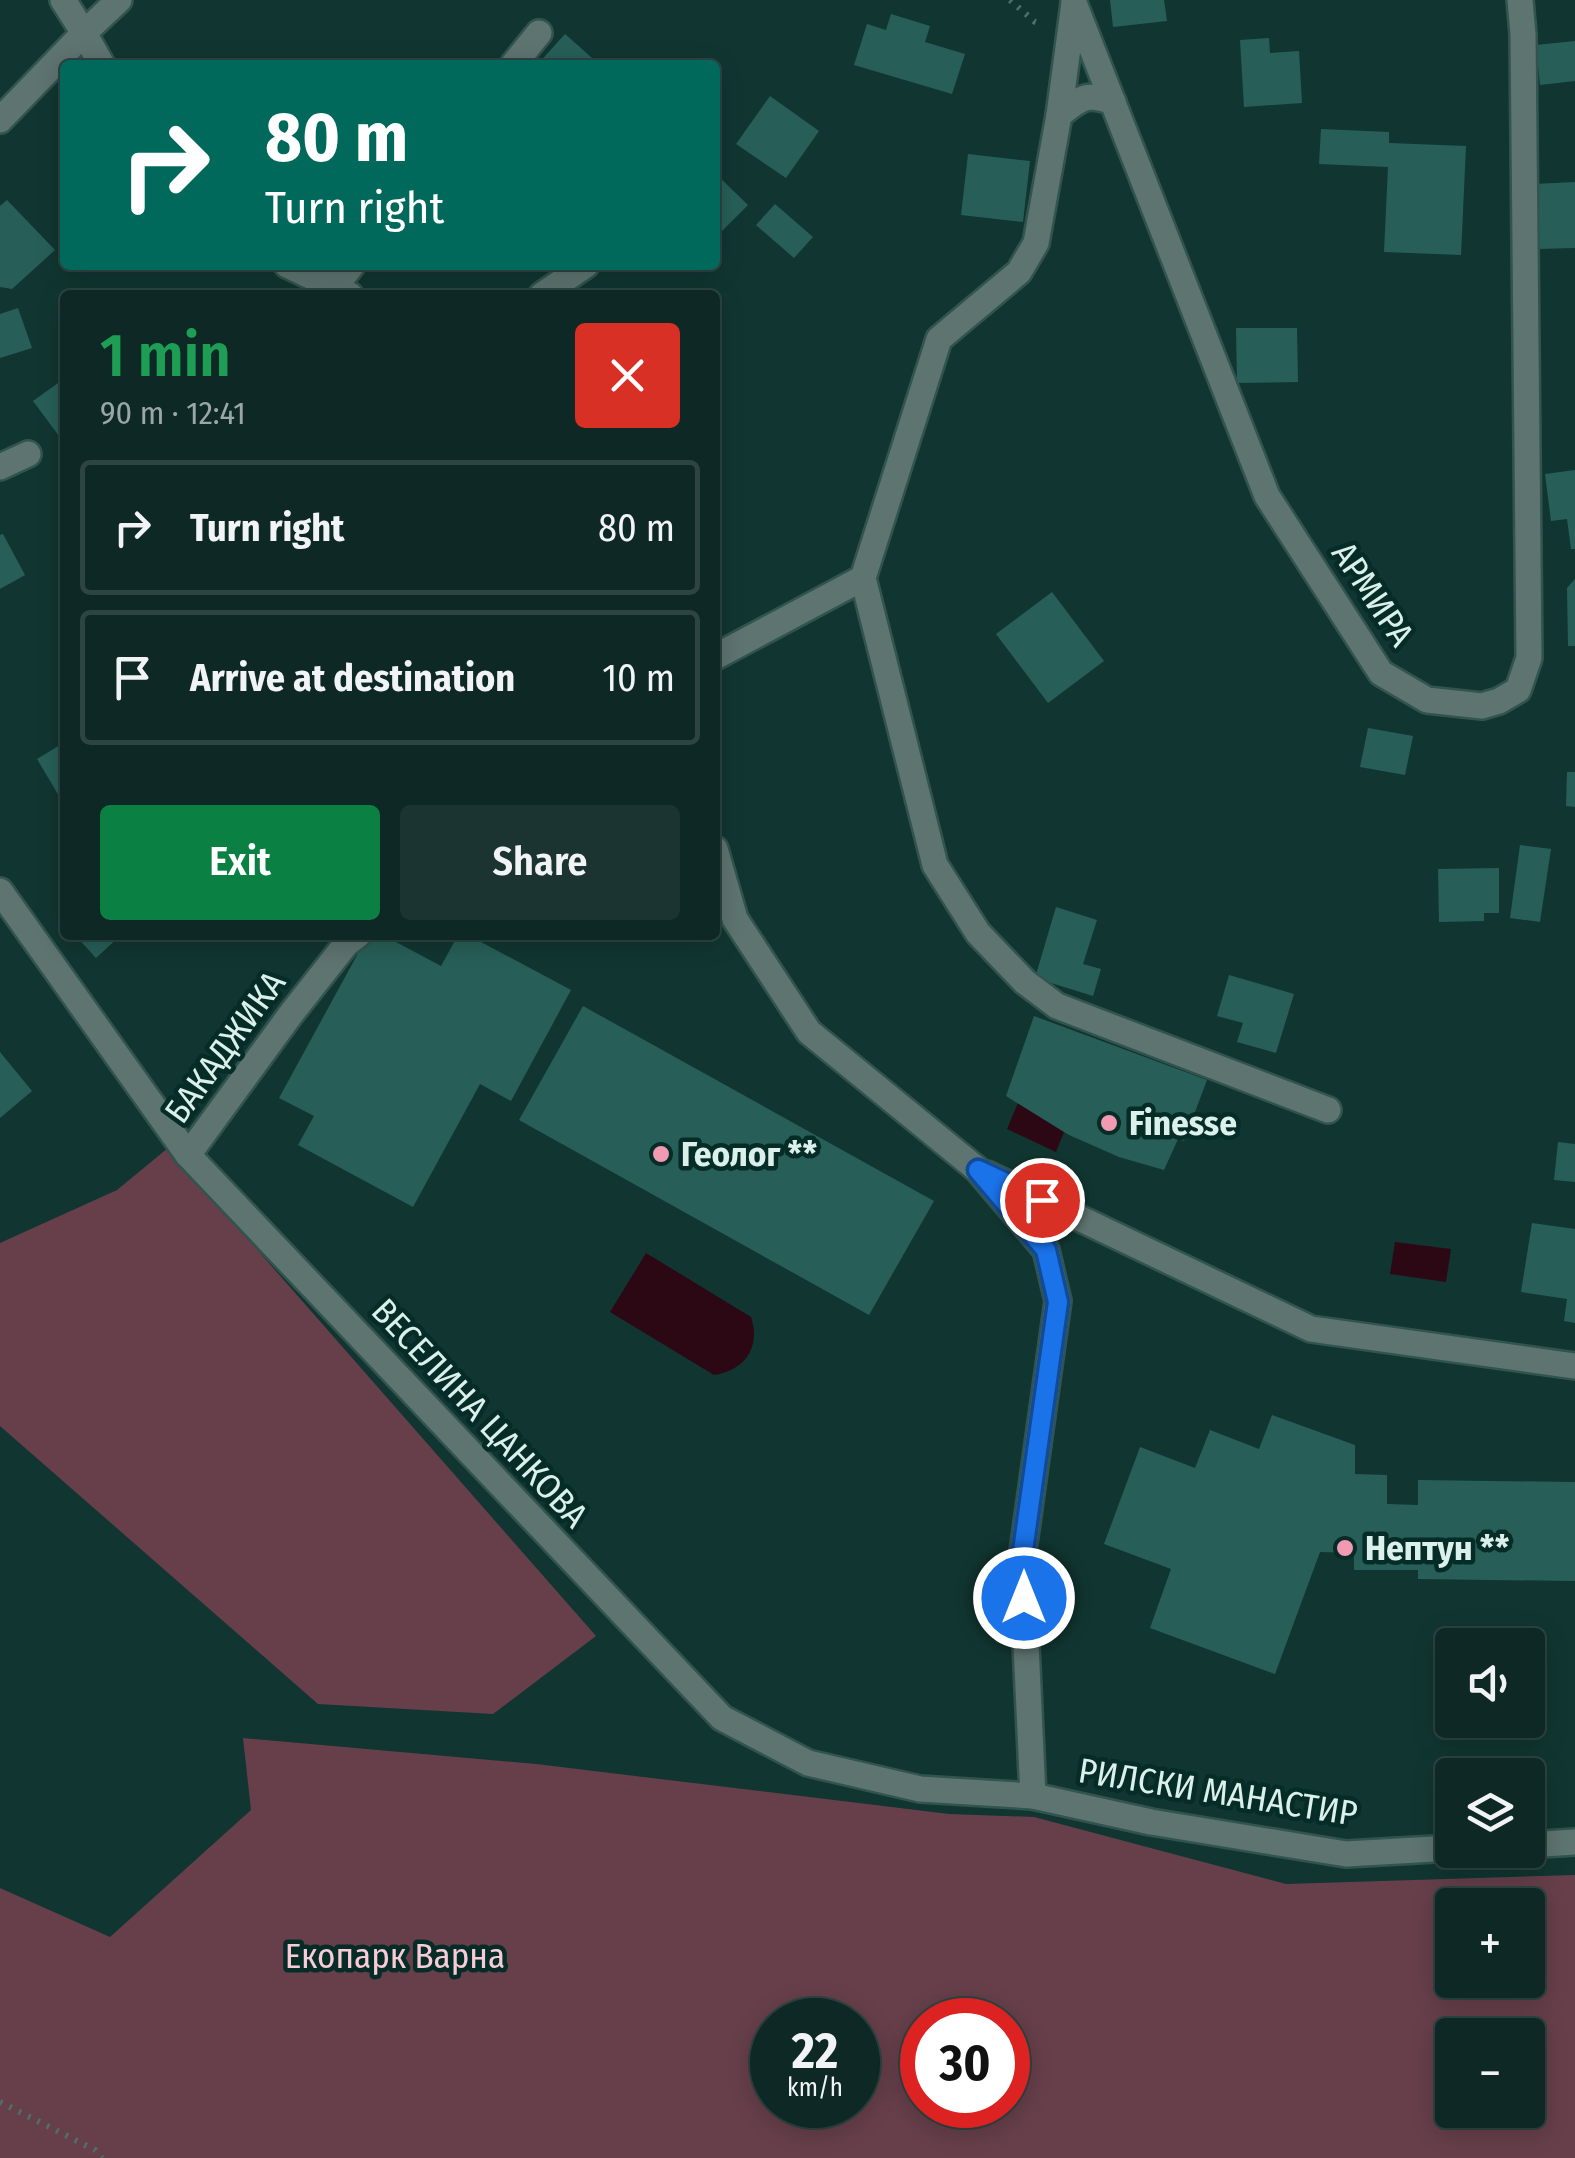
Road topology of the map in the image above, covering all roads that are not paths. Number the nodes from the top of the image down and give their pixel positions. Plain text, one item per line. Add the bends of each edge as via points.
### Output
1 (63, 0) edge
2 (119, 0) edge
3 (1520, 0) edge
4 (1074, 1) edge
5 (84, 33) junction
6 (539, 33) dead end
7 (99, 60) edge
8 (517, 60) edge
9 (1114, 102) junction
10 (1058, 116) junction
11 (0, 120) edge
12 (298, 270) edge
13 (579, 270) edge
14 (340, 290) edge
15 (549, 290) edge
16 (28, 454) dead end
17 (0, 468) edge
18 (863, 578) junction
19 (720, 655) edge
20 (720, 867) edge
21 (0, 890) edge
22 (351, 940) edge
23 (1328, 1110) dead end
24 (188, 1155) junction
25 (978, 1170) junction
26 (1575, 1366) edge
27 (1032, 1796) junction
28 (1575, 1842) edge
29 (1545, 1844) edge
30 (1435, 1849) edge

1 - 5 street
2 - 5 street
3 - 9 street, АРМИРА via 1530,658 1518,690 1482,706 1427,700 1381,673 1267,496
4 - 9 street, АРМИРА
4 - 10 street
5 - 7 street
5 - 11 street
6 - 8 street
9 - 10 street via 1078,100
10 - 18 street via 1036,243 1019,272 938,338
12 - 14 street
13 - 15 street
16 - 17 street
18 - 19 street
18 - 23 street via 935,865 978,933 1057,1006
20 - 25 street, РИЛСКИ МАНАСТИР via 735,920 810,1032
21 - 24 street, ВЕСЕЛИНА ЦАНКОВА
22 - 24 street, БАКАДЖИКА
24 - 27 street, ВЕСЕЛИНА ЦАНКОВА via 722,1718 808,1763 920,1788
25 - 26 street via 1311,1330
25 - 27 street, РИЛСКИ МАНАСТИР via 1046,1250 1058,1302 1022,1558
27 - 30 street, РИЛСКИ МАНАСТИР via 1346,1854
28 - 29 street

